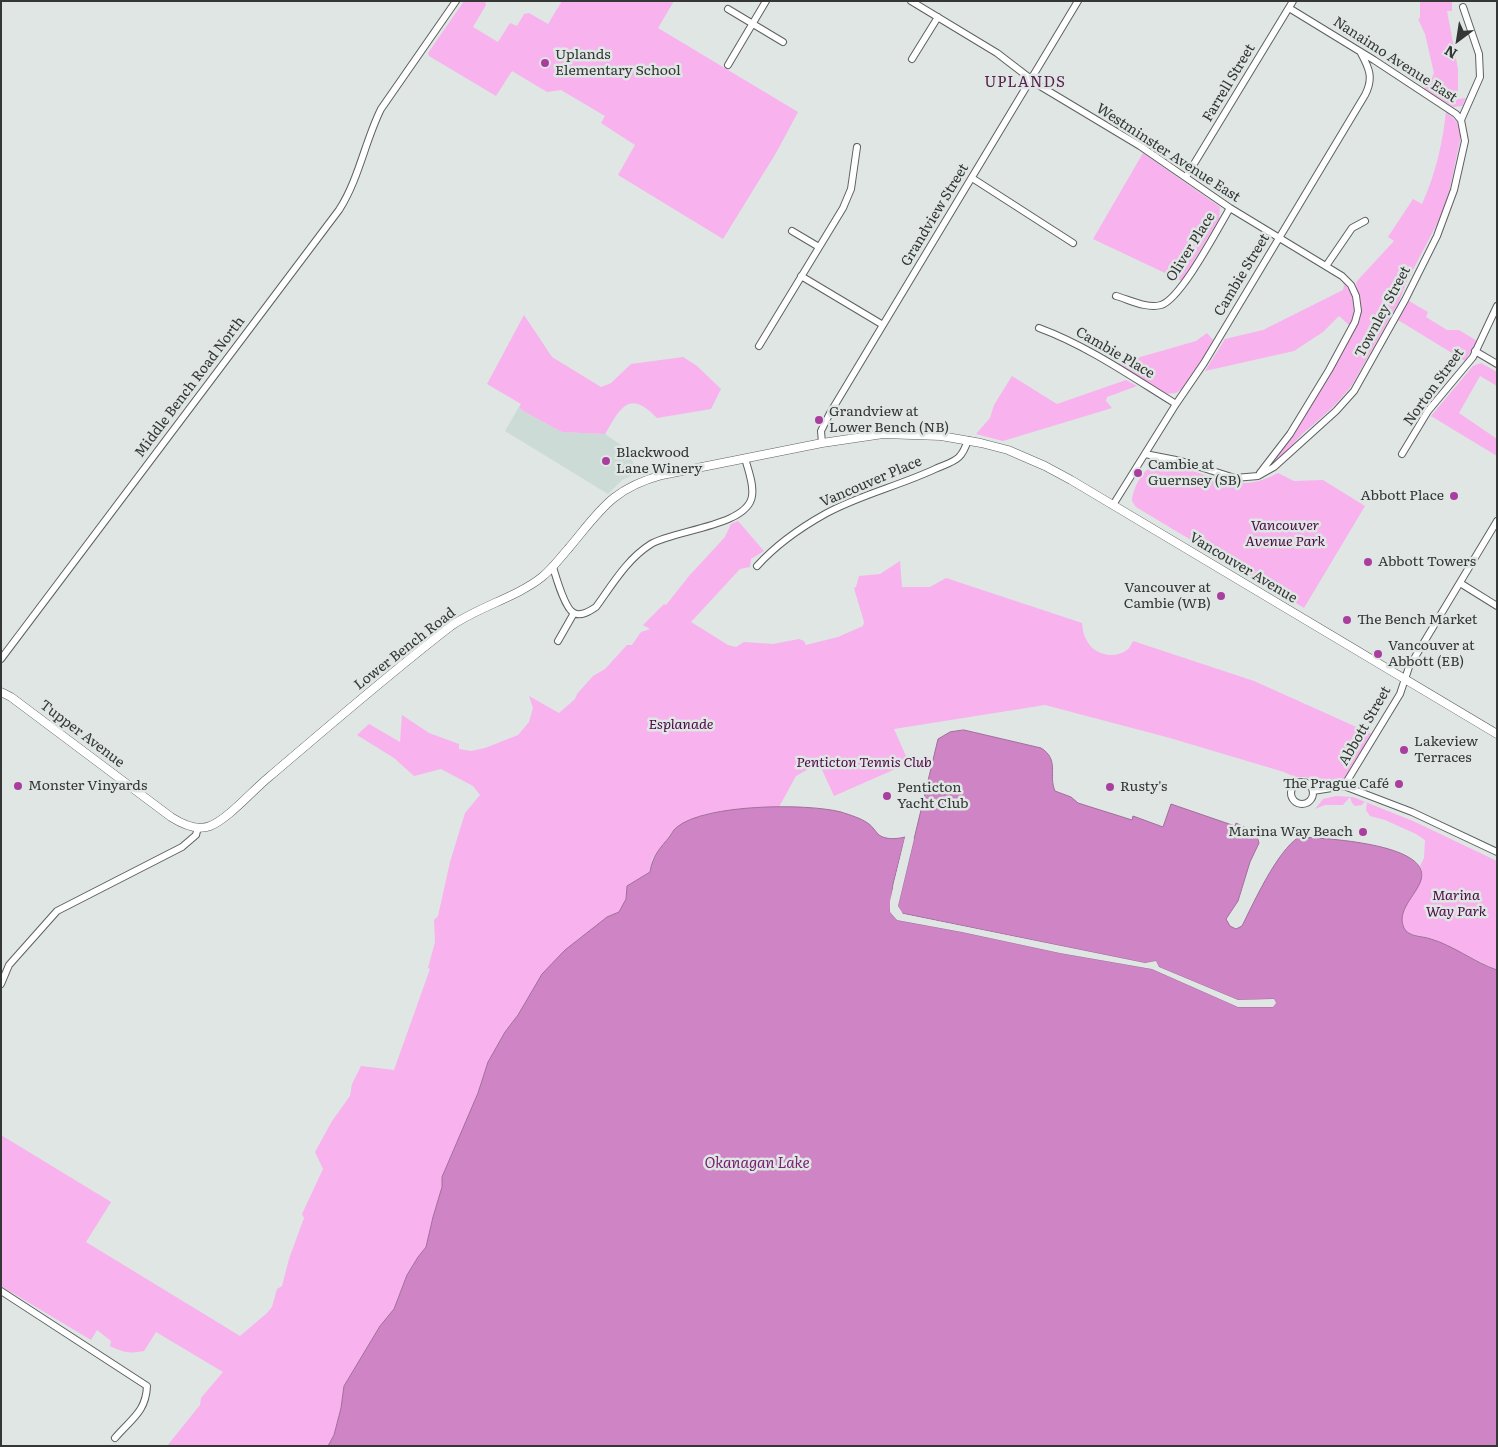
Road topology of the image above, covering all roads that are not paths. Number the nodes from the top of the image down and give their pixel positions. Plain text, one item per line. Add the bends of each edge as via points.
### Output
1 (456, 1) edge
2 (766, 1) edge
3 (911, 1) edge
4 (1078, 1) edge
5 (1291, 4) edge
6 (1463, 7) dead end
7 (728, 8) dead end
8 (938, 17) junction
9 (753, 23) junction
10 (783, 42) dead end
11 (1361, 52) junction
12 (912, 59) dead end
13 (728, 65) dead end
14 (1032, 80) junction
15 (1461, 120) junction
16 (857, 147) dead end
17 (1186, 177) junction
18 (972, 178) junction
19 (1230, 208) junction
20 (1365, 221) dead end
21 (792, 231) dead end
22 (1279, 238) junction
23 (1073, 243) dead end
24 (819, 247) junction
25 (1326, 266) junction
26 (801, 276) junction
27 (1116, 296) dead end
28 (1497, 306) edge
29 (883, 325) junction
30 (1039, 328) dead end
31 (759, 346) dead end
32 (1476, 351) junction
33 (1497, 364) edge
34 (1176, 404) junction
35 (968, 440) junction
36 (822, 444) junction
37 (1145, 454) junction
38 (1402, 454) dead end
39 (745, 458) junction
40 (1258, 476) junction
41 (1113, 505) junction
42 (1497, 521) edge
43 (758, 566) dead end
44 (553, 567) junction
45 (1460, 584) junction
46 (1497, 606) edge
47 (574, 613) junction
48 (558, 641) dead end
49 (1, 659) edge
50 (1405, 679) junction
51 (1, 692) edge
52 (1497, 734) edge
53 (1344, 786) junction
54 (1313, 791) dead end
55 (198, 827) junction
56 (1497, 852) edge
57 (1, 984) edge
58 (1, 1291) edge
59 (115, 1438) dead end

1 - 49 street, Middle Bench Road North via 381,109 339,210
2 - 9 street
3 - 8 street, Westminster Avenue East
4 - 14 street, Grandview Street
5 - 11 street, Nanaimo Avenue East
5 - 17 street, Farrell Street
6 - 15 street via 1478,54 1480,77
7 - 9 street
8 - 12 street
8 - 14 street, Westminster Avenue East via 997,53
9 - 10 street
9 - 13 street
11 - 15 street, Nanaimo Avenue East via 1451,109
11 - 22 street, Cambie Street via 1370,72 1368,91
14 - 17 street, Westminster Avenue East
14 - 18 street, Grandview Street
15 - 40 street, Townley Street via 1465,141 1460,168 1437,236 1354,391 1274,467
16 - 24 street via 847,199
17 - 19 street, Westminster Avenue East
18 - 23 street
18 - 29 street, Grandview Street
19 - 22 street, Westminster Avenue East
19 - 27 street, Oliver Place via 1184,283 1167,303 1152,306
20 - 25 street via 1352,228
21 - 24 street
22 - 25 street, Westminster Avenue East
22 - 34 street, Cambie Street
24 - 26 street
25 - 40 street, Westminster Avenue East via 1351,285 1358,310 1355,322 1290,434
26 - 29 street
26 - 31 street
28 - 32 street, Norton Street
29 - 36 street, Grandview Street via 830,413 821,431
30 - 34 street, Cambie Place via 1084,349
32 - 33 street
32 - 38 street, Norton Street via 1428,411
34 - 37 street, Cambie Street
35 - 36 street, Lower Bench Road via 900,434
35 - 41 street, Vancouver Avenue via 1028,458
35 - 43 street, Vancouver Place via 956,460 826,514 798,531
36 - 39 street, Lower Bench Road
37 - 40 street via 1181,461 1235,478
37 - 41 street, Cambie Street
39 - 44 street, Lower Bench Road via 646,479 622,490 601,509
39 - 47 street via 752,496 744,510 723,522 674,534 651,544 629,563 596,607 580,614
41 - 50 street, Vancouver Avenue
42 - 45 street, Abbott Street
44 - 47 street via 568,607
44 - 55 street, Lower Bench Road via 533,583 451,626 224,817 212,825
45 - 46 street
45 - 50 street, Abbott Street
47 - 48 street
50 - 52 street, Vancouver Avenue
50 - 53 street, Abbott Street via 1400,694
51 - 55 street, Tupper Avenue via 171,817
53 - 54 street
53 - 56 street via 1412,812
55 - 57 street via 196,835 182,847 57,911 9,964
58 - 59 street via 147,1386 141,1411

